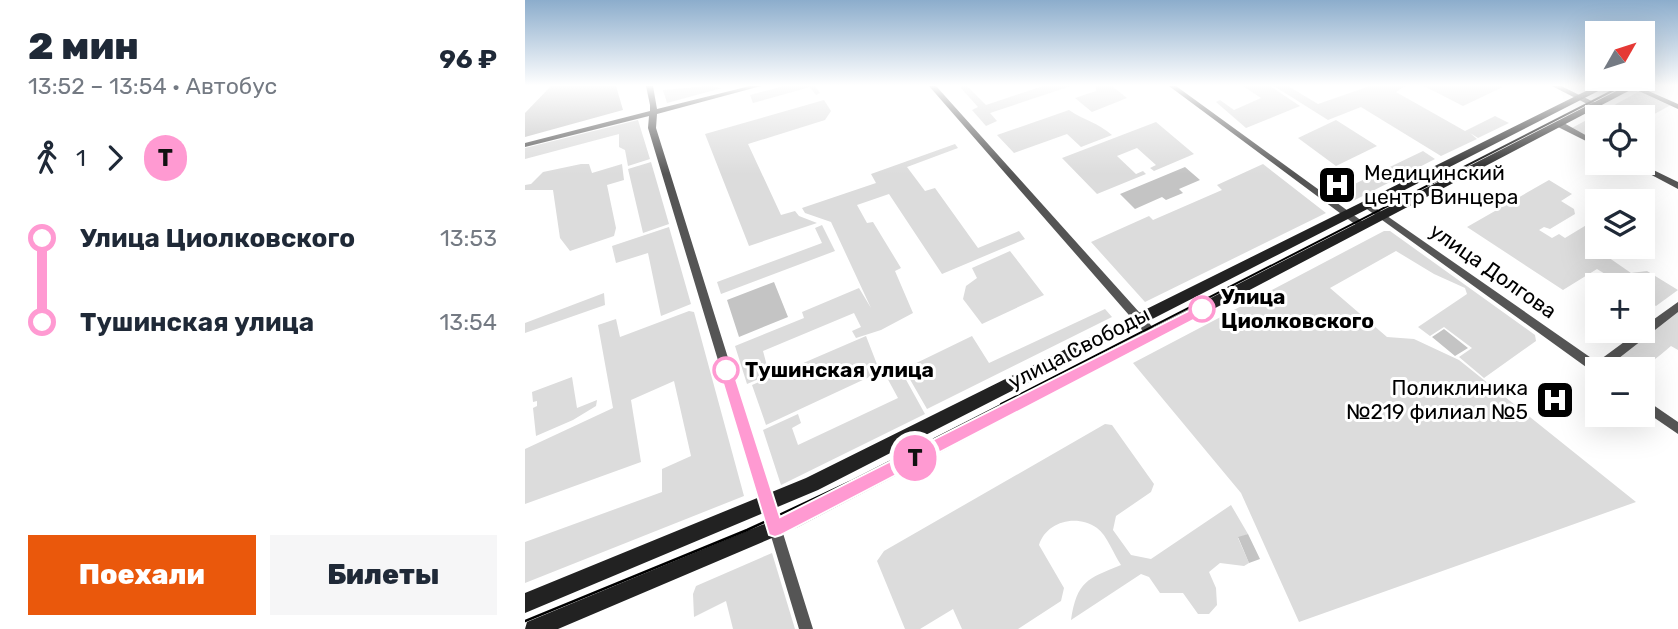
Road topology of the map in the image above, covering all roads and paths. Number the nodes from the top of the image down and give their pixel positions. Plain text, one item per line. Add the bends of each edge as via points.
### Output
1 (645, 115) edge
2 (654, 115) edge
3 (958, 115) edge
4 (1212, 115) edge
5 (1544, 115) edge
6 (1576, 115) edge
7 (1559, 124) junction
8 (1585, 138) edge
9 (525, 145) edge
10 (1655, 174) edge
11 (1678, 186) edge
12 (1367, 205) junction
13 (1347, 215) junction
14 (1383, 216) junction
15 (1363, 226) junction
16 (1678, 306) edge
17 (1139, 320) junction
18 (1153, 335) junction
19 (1613, 357) edge
20 (1585, 360) edge
21 (1655, 412) edge
22 (1678, 429) edge
23 (768, 504) junction
24 (775, 528) junction
25 (525, 603) edge
26 (534, 629) edge
27 (806, 629) edge

1 - 9 street
2 - 23 street via 652,128
3 - 17 street
4 - 13 street
5 - 12 main road, улица Свободы
6 - 7 main road, улица Свободы
7 - 8 street
7 - 14 main road, улица Свободы
10 - 11 street
12 - 13 main road, улица Свободы
12 - 14 street, улица Долгова
13 - 15 street
13 - 17 main road, улица Свободы
14 - 15 main road, улица Свободы
14 - 20 street, улица Долгова
15 - 18 main road, улица Свободы
16 - 19 street
17 - 18 street
17 - 23 main road, улица Свободы
18 - 24 main road, улица Свободы
21 - 22 street
23 - 24 street
23 - 25 main road, улица Свободы
24 - 26 main road, улица Свободы
24 - 27 street

